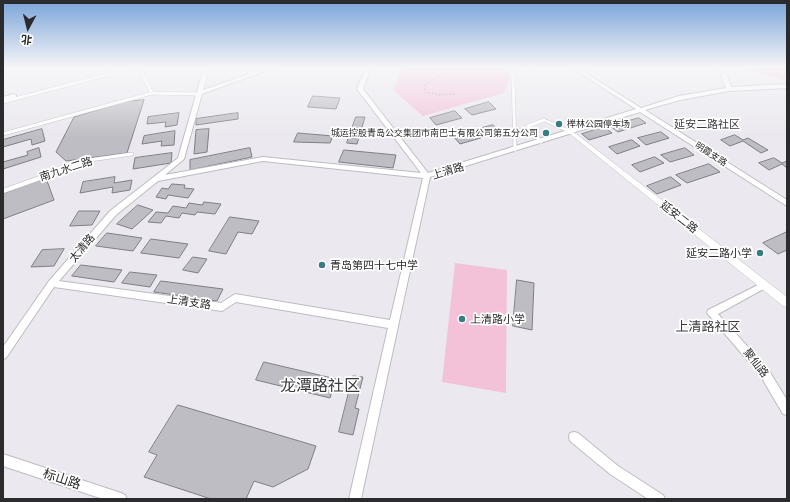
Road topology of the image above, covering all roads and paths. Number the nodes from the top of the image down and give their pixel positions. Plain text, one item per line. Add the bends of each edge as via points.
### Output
1 (48, 90) edge
2 (199, 90) edge
3 (208, 90) edge
4 (361, 90) edge
5 (425, 90) edge
6 (513, 90) edge
7 (611, 90) edge
8 (721, 90) edge
9 (152, 93) joint
10 (198, 94) junction
11 (454, 94) dead end
12 (14, 96) dead end
13 (3, 98) edge
14 (3, 102) edge
15 (642, 110) junction
16 (571, 132) junction
17 (3, 134) edge
18 (541, 142) junction
19 (515, 150) junction
20 (132, 154) dead end
21 (182, 159) junction
22 (181, 175) junction
23 (427, 176) junction
24 (156, 180) junction
25 (3, 191) edge
26 (787, 203) edge
27 (52, 283) junction
28 (764, 285) junction
29 (787, 303) edge
30 (394, 325) junction
31 (3, 355) edge
32 (787, 410) edge
33 (574, 437) dead end
34 (3, 460) edge
35 (121, 499) edge
36 (355, 499) edge
37 (659, 499) edge

1 - 14 lane
2 - 10 street
3 - 10 street
4 - 23 street
5 - 11 path via 441,95
6 - 19 lane
7 - 15 street, 明霞支路
8 - 15 street, 上清路 via 679,98
9 - 10 lane
9 - 17 lane
10 - 21 street
12 - 13 street
15 - 16 street, 上清路
15 - 26 street, 明霞支路
16 - 18 street, 上清路
16 - 18 lane via 544,120 528,126
16 - 28 street, 延安二路
18 - 19 street, 上清路
19 - 23 street, 上清路
20 - 25 lane, 南九水二路 via 90,160
21 - 22 street
21 - 24 street, 太清路
22 - 23 street via 263,159
22 - 24 street
23 - 30 street, 上清路
24 - 27 street, 太清路 via 113,213
27 - 30 street, 上清支路 via 222,307 236,298
27 - 31 street, 太清路
28 - 29 street, 延安二路
28 - 32 street, 聚仙路 via 711,313 764,372
30 - 36 street, 上清路
33 - 37 street via 614,470
34 - 35 street, 标山路

